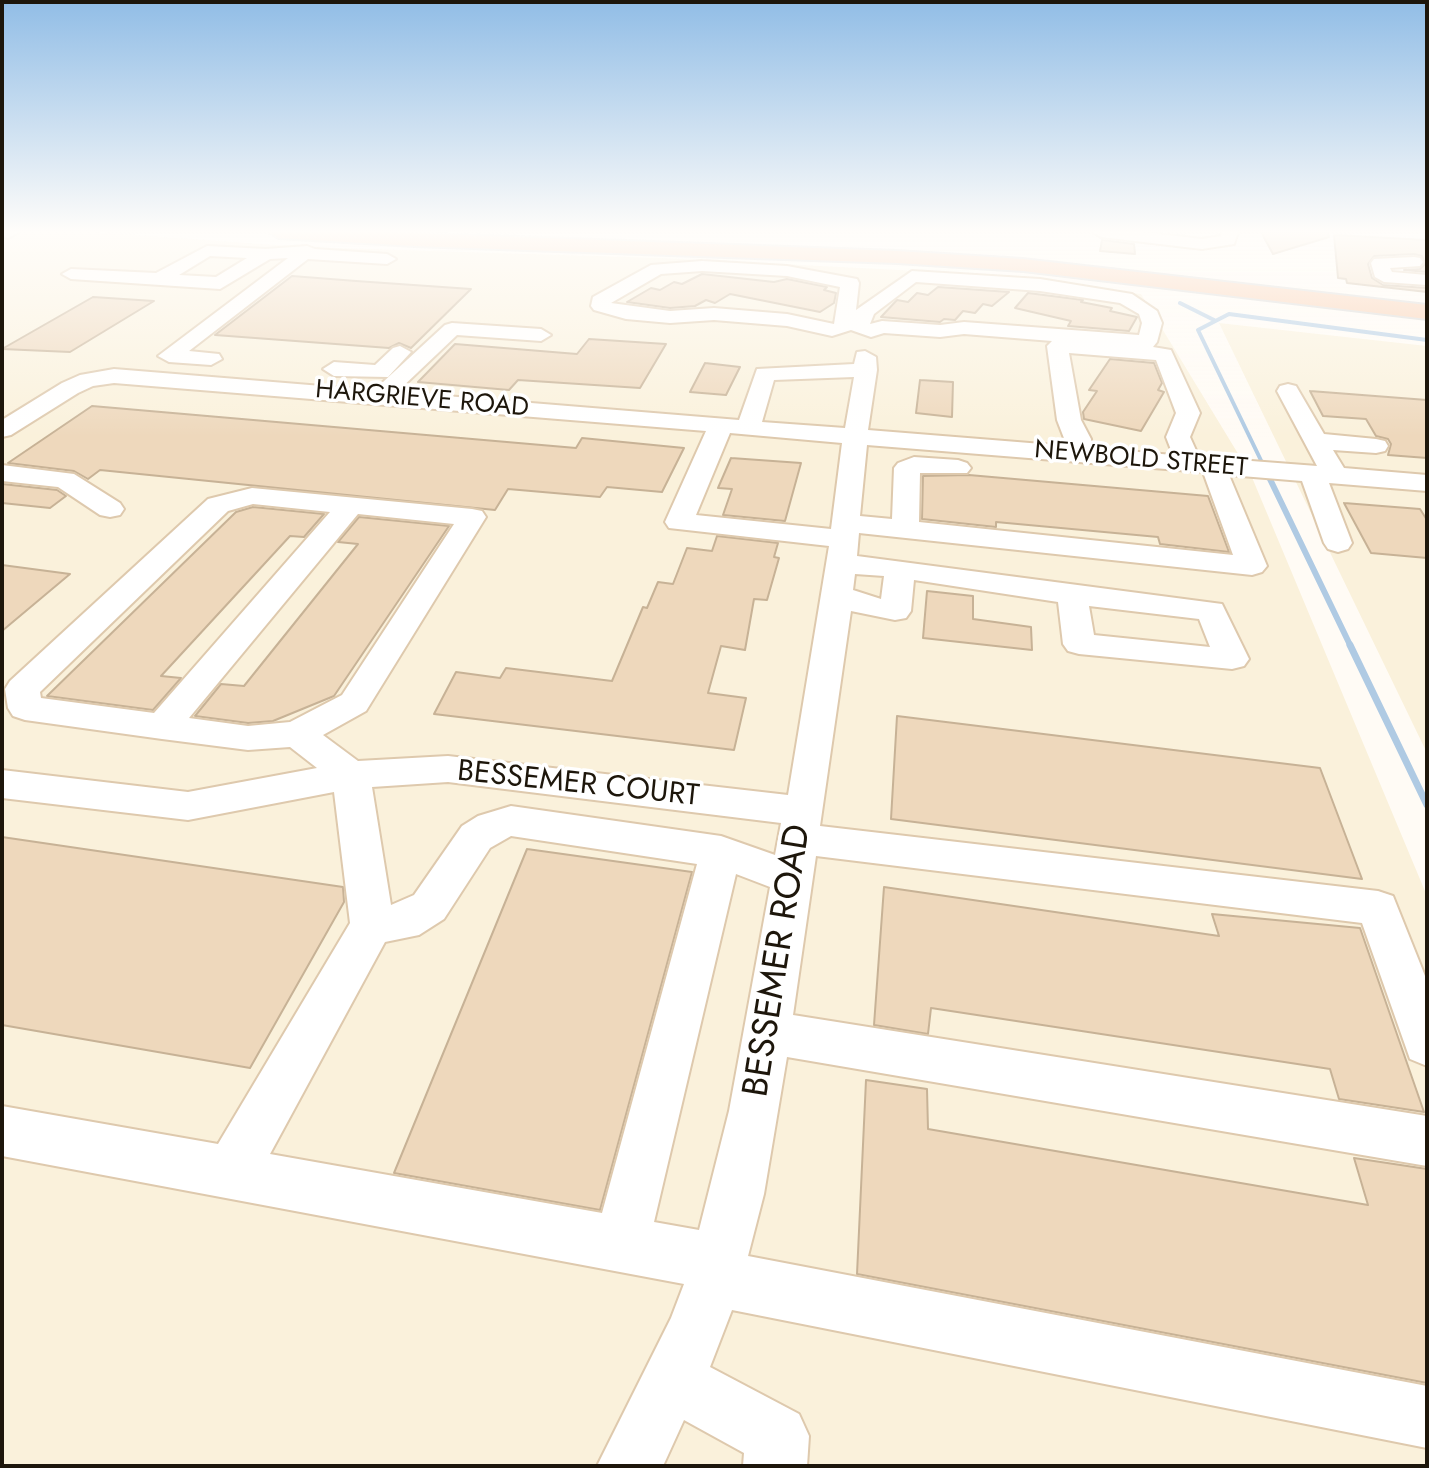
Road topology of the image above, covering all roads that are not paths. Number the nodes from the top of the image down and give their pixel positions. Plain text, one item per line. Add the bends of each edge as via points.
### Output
1 (242, 301) edge
2 (601, 301) edge
3 (850, 301) edge
4 (879, 301) edge
5 (1129, 301) edge
6 (1328, 301) edge
7 (1427, 312) edge
8 (851, 328) junction
9 (541, 335) dead end
10 (400, 352) dead end
11 (865, 363) junction
12 (308, 367) dead end
13 (340, 369) junction
14 (184, 379) junction
15 (316, 391) junction
16 (1288, 391) dead end
17 (381, 396) junction
18 (735, 426) junction
19 (2, 430) edge
20 (1310, 431) junction
21 (1370, 436) dead end
22 (855, 437) junction
23 (1080, 455) junction
24 (1214, 472) junction
25 (2, 473) edge
26 (1322, 480) junction
27 (1424, 490) edge
28 (350, 506) junction
29 (110, 509) dead end
30 (905, 530) junction
31 (1338, 543) dead end
32 (842, 555) junction
33 (900, 569) junction
34 (1072, 595) junction
35 (162, 727) junction
36 (297, 734) junction
37 (351, 775) junction
38 (2, 784) edge
39 (798, 843) junction
40 (721, 852) junction
41 (372, 925) junction
42 (767, 1032) junction
43 (1427, 1044) edge
44 (2, 1131) edge
45 (1427, 1141) edge
46 (231, 1173) junction
47 (621, 1244) junction
48 (716, 1270) junction
49 (671, 1380) junction
50 (1427, 1417) edge
51 (629, 1466) edge
52 (775, 1466) edge

1 - 14 street via 169,356 221,360
2 - 8 street, BESSEMER ROAD via 601,306 626,313 714,314
3 - 8 street, BESSEMER ROAD
4 - 8 street
5 - 8 street via 1147,311 1152,323 1147,342 964,328
6 - 7 main road
8 - 11 street, BESSEMER ROAD via 874,336
8 - 11 street via 826,337
9 - 17 street via 452,329
10 - 13 street via 380,372
11 - 18 street via 765,374
11 - 22 street, BESSEMER ROAD
12 - 13 street
13 - 15 street
14 - 15 street, HARGRIEVE ROAD
14 - 19 street, HARGRIEVE ROAD via 88,380
15 - 17 street, HARGRIEVE ROAD
16 - 20 street
17 - 18 street, HARGRIEVE ROAD
18 - 22 street, HARGRIEVE ROAD
18 - 32 street via 679,522
20 - 21 street
20 - 26 street
22 - 23 street, NEWBOLD STREET
22 - 32 street, BESSEMER ROAD
23 - 24 street, NEWBOLD STREET
23 - 24 street via 1057,346 1164,354 1188,413 1178,437
24 - 26 street, NEWBOLD STREET
24 - 30 street via 914,465 907,468
24 - 30 street via 1252,566
25 - 29 street via 65,480
26 - 27 street, NEWBOLD STREET
26 - 31 street
28 - 35 street
28 - 35 street via 252,496 218,505 22,689 25,708
28 - 36 street via 472,517 354,703
30 - 32 street
32 - 33 street
32 - 33 street via 864,605 895,611
32 - 39 street, BESSEMER ROAD
33 - 34 street
34 - 34 street via 1211,611 1232,659 1079,644
35 - 36 street via 248,738
36 - 37 street
37 - 38 street, BESSEMER COURT via 188,806
37 - 39 street, BESSEMER COURT via 448,769
37 - 41 street
39 - 40 street
39 - 42 street, BESSEMER ROAD
39 - 43 street via 1378,908
40 - 41 street via 511,821 476,837 429,907 404,922
40 - 47 street
41 - 46 street
42 - 45 street
42 - 48 street, BESSEMER ROAD via 740,1180
44 - 46 street
46 - 47 street
47 - 48 street
48 - 49 street, BESSEMER ROAD via 694,1335
48 - 50 street
49 - 51 street, BESSEMER ROAD
49 - 52 street via 777,1436

